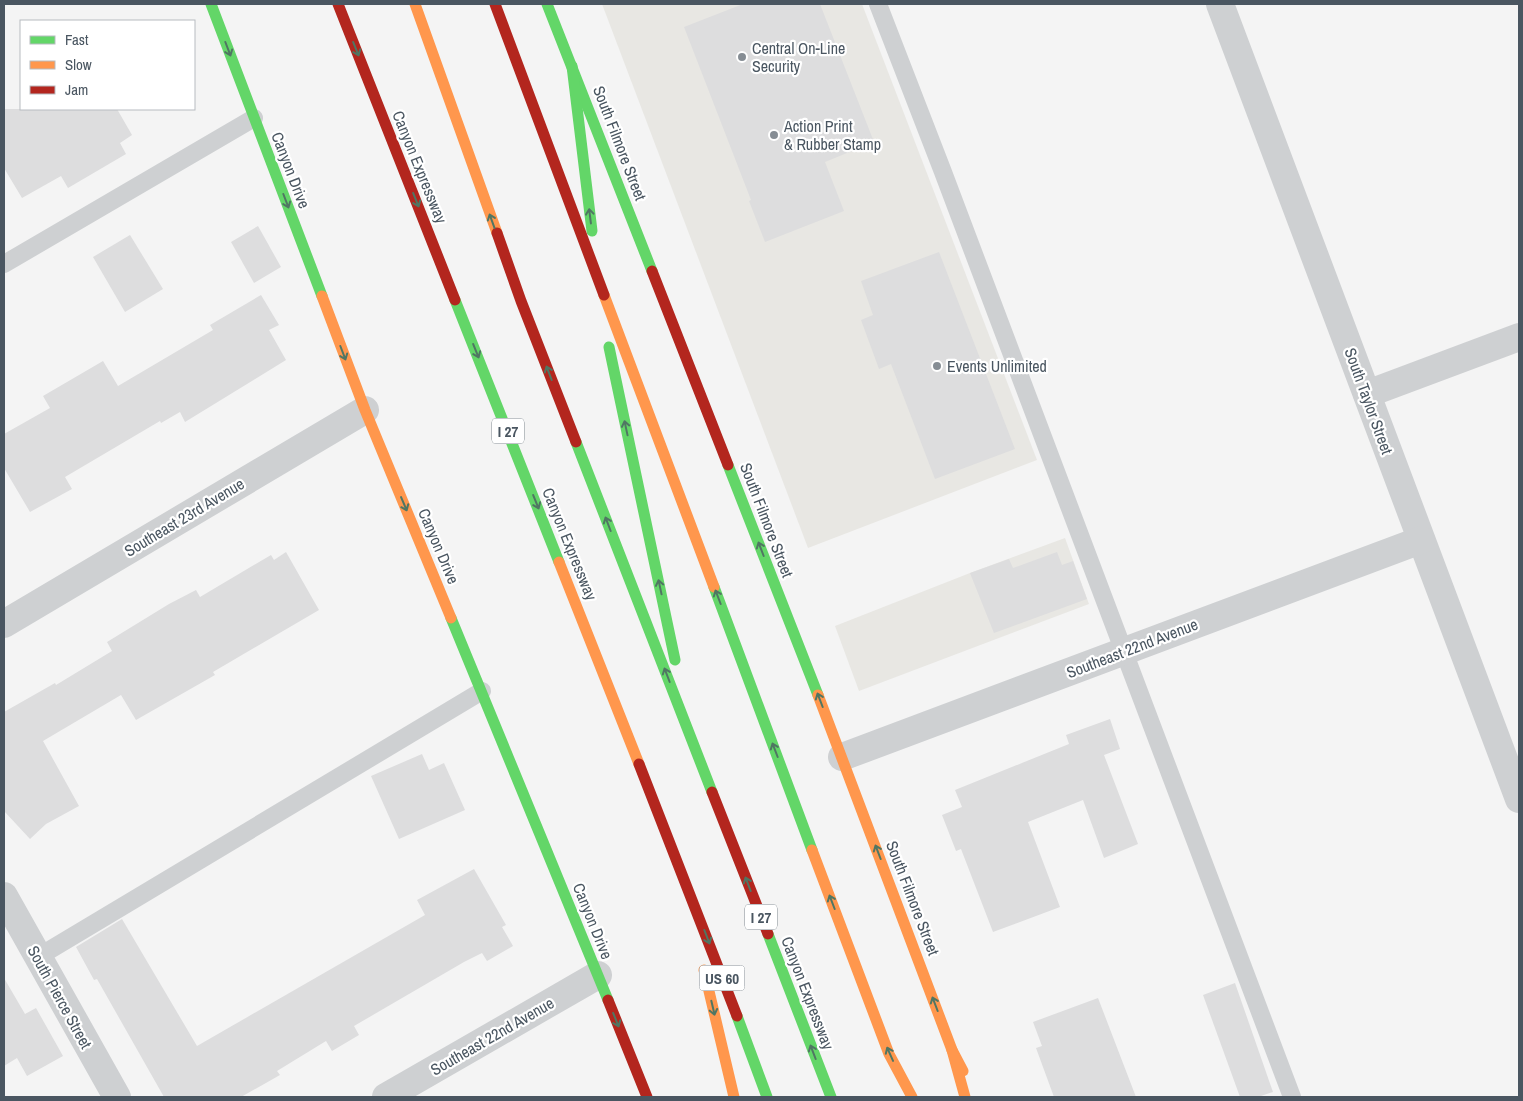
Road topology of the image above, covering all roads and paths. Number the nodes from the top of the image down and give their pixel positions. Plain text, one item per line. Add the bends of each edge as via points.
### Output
1 (211, 4) edge
2 (338, 4) edge
3 (415, 4) edge
4 (495, 4) edge
5 (547, 4) edge
6 (878, 4) edge
7 (1220, 4) edge
8 (572, 66) junction
9 (254, 118) junction
10 (4, 264) edge
11 (1519, 337) edge
12 (1367, 394) junction
13 (365, 410) junction
14 (1421, 540) junction
15 (4, 624) edge
16 (1124, 651) junction
17 (482, 691) junction
18 (692, 737) junction
19 (842, 757) junction
20 (1519, 799) edge
21 (677, 859) junction
22 (4, 896) edge
23 (38, 957) junction
24 (598, 975) junction
25 (952, 1050) junction
26 (117, 1097) edge
27 (386, 1097) edge
28 (646, 1097) edge
29 (734, 1097) edge
30 (768, 1097) edge
31 (831, 1097) edge
32 (912, 1097) edge
33 (964, 1097) edge
34 (976, 1097) edge
35 (1292, 1097) edge

1 -> 9 main road, Canyon Drive
2 -> 21 main road, Canyon Expressway / I 27
18 -> 3 main road, Canyon Expressway / I 27 via 521,300
32 -> 4 main road via 889,1054
5 - 8 main road, South Filmore Street
6 - 16 lane
7 - 12 street, South Taylor Street
18 -> 8 main road via 600,302
19 -> 8 main road, South Filmore Street
9 - 10 lane
9 -> 13 main road, Canyon Drive
11 - 12 street
12 - 14 street, South Taylor Street
13 - 15 street, Southeast 23rd Avenue
13 -> 17 main road, Canyon Drive
14 - 16 street, Southeast 22nd Avenue
14 - 20 street, South Taylor Street
16 - 19 street, Southeast 22nd Avenue
16 - 35 lane
17 - 23 lane
17 - 24 main road, Canyon Drive
31 -> 18 main road, Canyon Expressway / I 27
25 -> 19 main road, South Filmore Street
21 -> 29 main road
21 -> 30 main road, Canyon Expressway / US 60
22 - 23 street, South Pierce Street
23 - 26 street, South Pierce Street
24 - 27 street, Southeast 22nd Avenue
24 -> 28 main road, Canyon Drive
25 - 33 main road
25 - 34 main road

